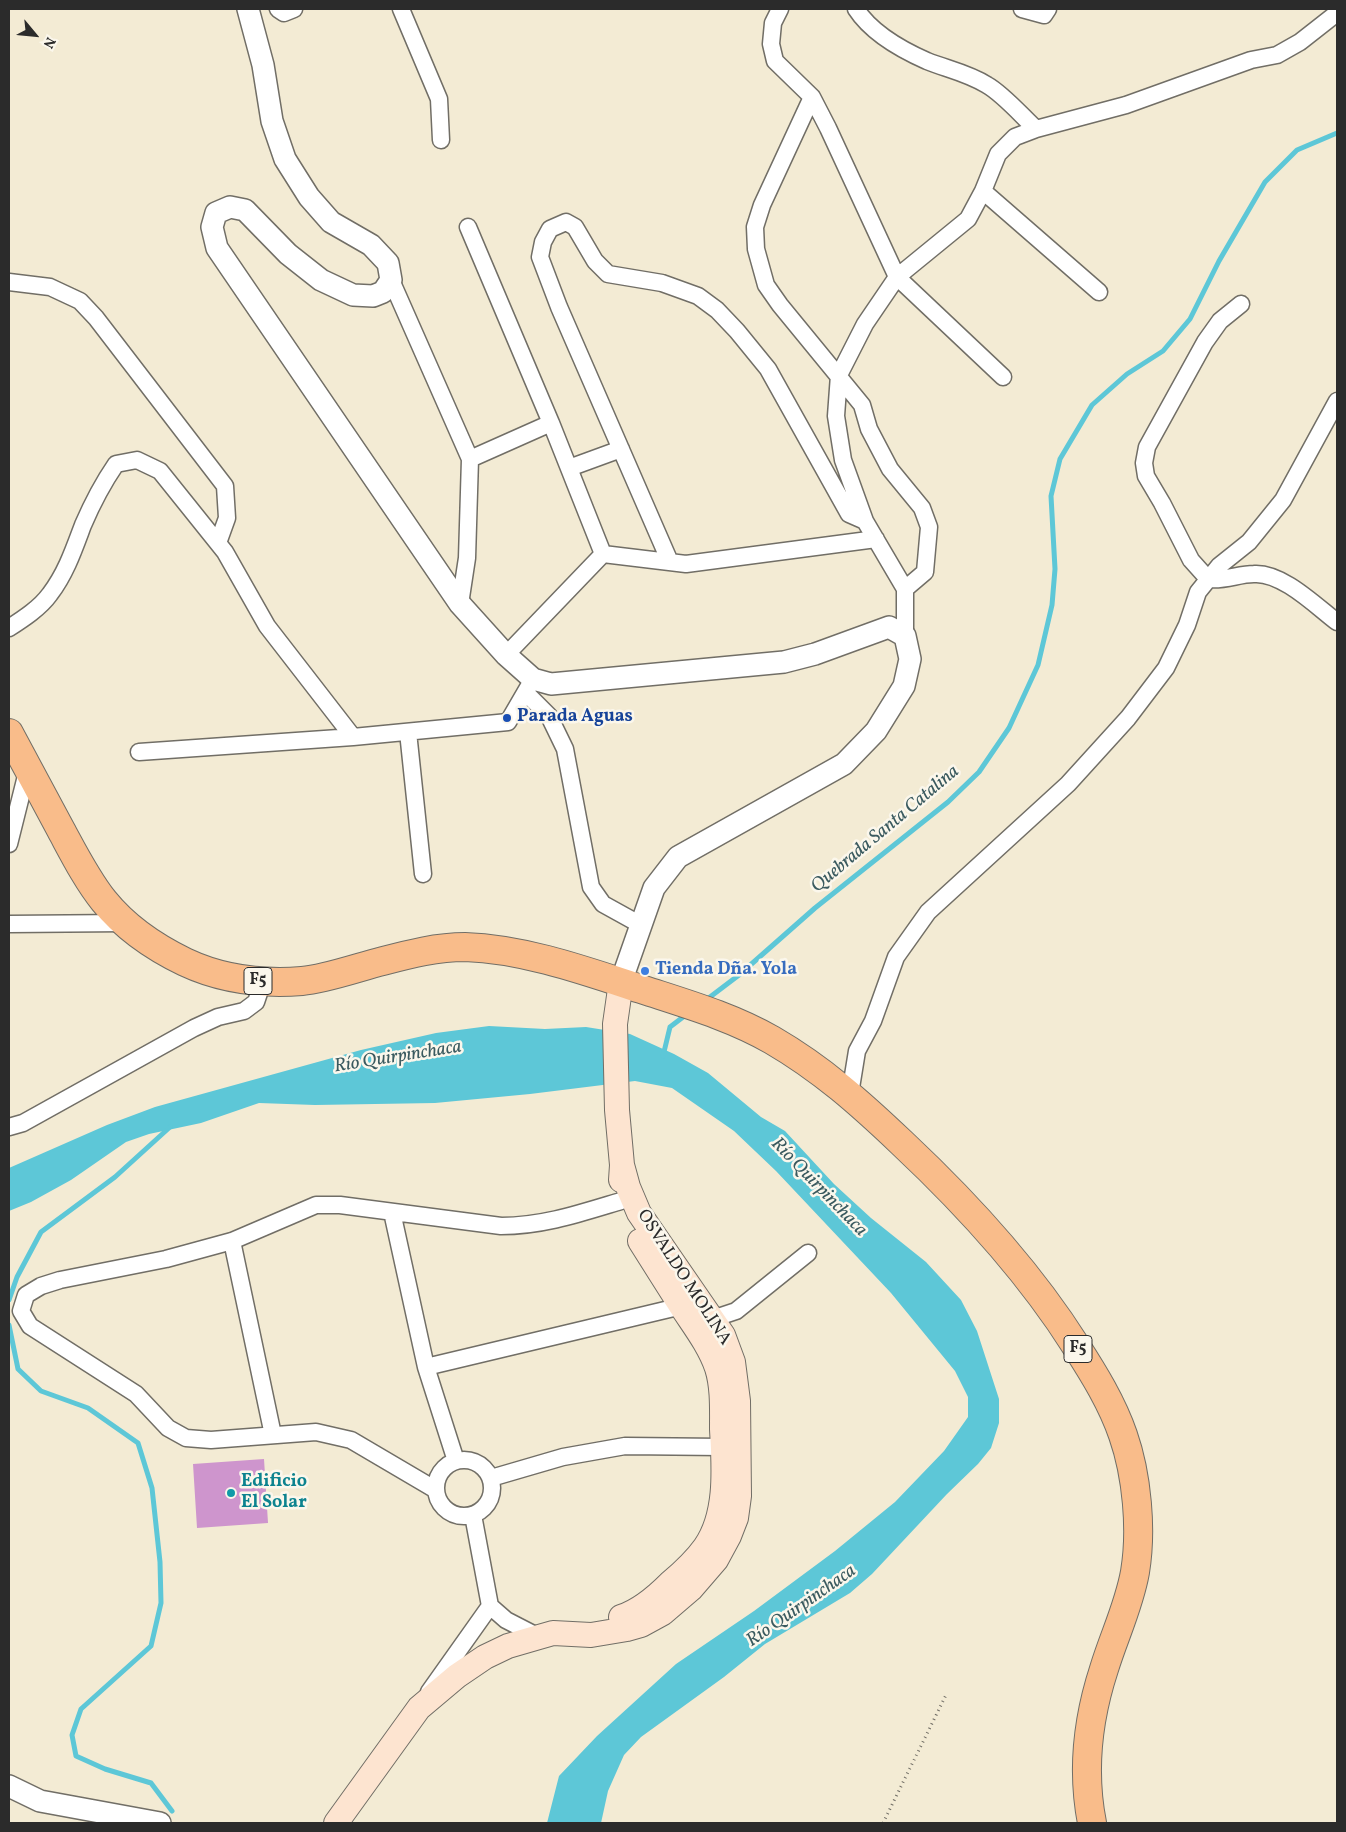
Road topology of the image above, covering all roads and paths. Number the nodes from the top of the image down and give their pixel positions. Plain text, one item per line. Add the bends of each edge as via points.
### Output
1 (248, 9) edge
2 (278, 9) edge
3 (294, 9) edge
4 (401, 9) edge
5 (780, 9) edge
6 (856, 9) edge
7 (1022, 9) edge
8 (1048, 9) edge
9 (1337, 13) edge
10 (812, 97) junction
11 (1036, 129) junction
12 (442, 140) dead end
13 (984, 191) junction
14 (468, 227) dead end
15 (897, 277) junction
16 (392, 280) junction
17 (9, 282) edge
18 (1099, 292) dead end
19 (1241, 304) dead end
20 (839, 376) junction
21 (1003, 377) dead end
22 (1337, 401) edge
23 (551, 424) junction
24 (621, 449) junction
25 (470, 459) junction
26 (569, 468) junction
27 (866, 521) junction
28 (876, 540) junction
29 (218, 543) junction
30 (603, 554) junction
31 (670, 562) junction
32 (1208, 579) junction
33 (905, 589) junction
34 (460, 604) junction
35 (1337, 622) edge
36 (9, 628) edge
37 (905, 636) junction
38 (506, 655) junction
39 (529, 686) junction
40 (408, 732) junction
41 (9, 733) edge
42 (353, 737) junction
43 (139, 752) dead end
44 (28, 768) junction
45 (9, 844) edge
46 (424, 874) dead end
47 (126, 923) junction
48 (9, 924) edge
49 (641, 925) junction
50 (263, 981) junction
51 (621, 982) junction
52 (850, 1094) junction
53 (9, 1127) edge
54 (622, 1165) junction
55 (621, 1200) junction
56 (392, 1212) junction
57 (232, 1241) junction
58 (808, 1253) dead end
59 (688, 1300) junction
60 (705, 1325) junction
61 (426, 1367) junction
62 (273, 1435) junction
63 (731, 1446) junction
64 (456, 1461) junction
65 (491, 1478) junction
66 (436, 1490) junction
67 (473, 1515) junction
68 (490, 1606) junction
69 (546, 1635) junction
70 (947, 1693) dead end
71 (418, 1708) junction
72 (9, 1786) edge
73 (160, 1823) edge
74 (336, 1823) edge
75 (883, 1823) edge
76 (1092, 1823) edge

1 - 16 street via 263,65 272,121 285,159 309,197 331,222 370,245 388,263
2 - 3 street via 284,13
4 - 12 street via 439,99
5 - 10 street via 772,23 771,44 775,61
6 - 11 street via 864,20 897,45 989,86
7 - 8 street via 1044,15
9 - 11 street via 1300,42 1277,55 1251,60 1126,105
10 - 15 street
10 - 20 street via 762,206 755,227 756,249 766,285
11 - 13 street via 1015,137 998,154
13 - 15 street via 968,219
13 - 18 street
14 - 23 street
15 - 20 street via 865,324
15 - 21 street
16 - 25 street
16 - 34 street via 383,292 373,296 353,295 314,275 288,254 245,210 230,207 216,213 212,227 217,248
17 - 29 street via 50,287 80,301 96,318 225,486 227,518
19 - 32 street via 1220,320 1205,342 1147,448 1144,463 1146,476 1191,560
20 - 27 street via 836,416 843,460
20 - 33 street via 862,405 869,429 890,468 922,508 929,527 925,572
22 - 32 street via 1283,500 1249,542
23 - 25 street
23 - 26 street
24 - 26 street
24 - 27 street via 540,257 550,229 566,222 575,227 595,261 608,274 662,283 698,296 716,310 768,369 849,514
24 - 31 street
25 - 34 street via 467,558
26 - 30 street
27 - 28 street
28 - 31 street via 686,564
28 - 33 street
29 - 36 street via 160,471 137,460 116,464 104,480 71,560 50,595
29 - 42 street via 268,626
30 - 31 street
30 - 38 street
32 - 35 street via 1221,580 1255,573 1275,578
32 - 52 street via 1198,592 1187,625 1166,668 1128,718 1068,784 928,912 896,957 873,1022 857,1051
33 - 37 street
34 - 38 street
37 - 39 street via 889,627 784,662
37 - 49 street via 910,659 904,686 876,731 844,764 678,857 654,888
38 - 39 street
39 - 40 street via 508,722
39 - 49 street via 565,749 591,887 603,904
40 - 42 street
40 - 46 street
41 - 44 highway, F5
42 - 43 street
44 - 45 street
44 - 47 highway, F5 via 78,861 104,901
47 - 48 street
47 - 50 highway, F5 via 183,961 214,973
49 - 51 street
50 - 51 highway, F5 via 305,981 419,952 456,947 522,954
50 - 53 street via 256,1002 244,1011 218,1017 194,1028 23,1124
51 - 52 highway, F5 via 720,1015 770,1039
51 - 54 main road via 615,1024
52 - 76 highway, F5 via 943,1182 1018,1266 1062,1323 1100,1382 1124,1436 1139,1524 1135,1570 1127,1604 1103,1672 1090,1726 1086,1764
54 - 55 main road
54 - 59 main road, OSVALDO MOLINA via 639,1213
55 - 56 street via 573,1215 519,1226
55 - 59 main road via 628,1221
56 - 57 street via 316,1205
56 - 61 street
57 - 62 street
57 - 62 street via 41,1286 26,1295 22,1311 30,1326 136,1394 168,1428 186,1438 211,1440
58 - 60 street via 736,1311
59 - 60 main road, OSVALDO MOLINA
59 - 61 street
60 - 63 main road, OSVALDO MOLINA via 723,1336 733,1362 738,1401
61 - 64 street
62 - 66 street via 316,1432 351,1440
63 - 65 street via 626,1446 563,1457
63 - 69 main road, OSVALDO MOLINA via 739,1496 733,1527 716,1560 691,1589 664,1613 634,1627 591,1635
64 - 65 street via 473,1461
64 - 66 street via 441,1472
65 - 67 street via 491,1496 487,1505
66 - 67 street via 448,1512
67 - 68 street
68 - 69 street via 506,1620
68 - 71 street
69 - 71 main road, OSVALDO MOLINA via 508,1646 485,1657
70 - 75 path
71 - 74 main road, OSVALDO MOLINA
72 - 73 street via 40,1801

